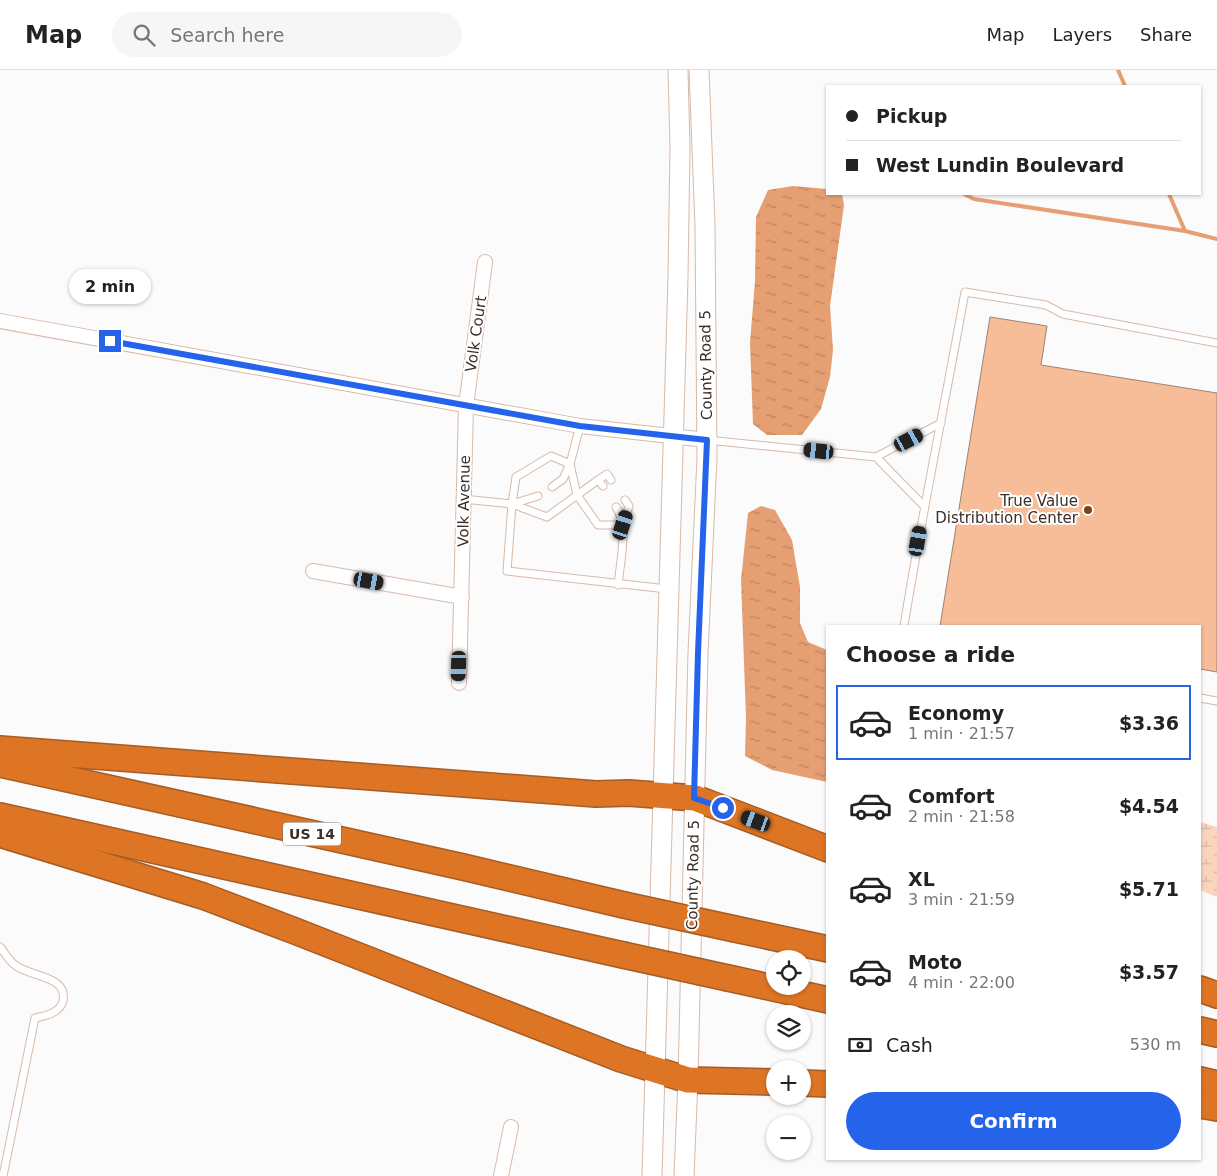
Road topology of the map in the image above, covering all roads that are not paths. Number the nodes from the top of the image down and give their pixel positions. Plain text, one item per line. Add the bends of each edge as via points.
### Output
1 (678, 70) edge
2 (699, 70) edge
3 (485, 262) dead end
4 (0, 321) edge
5 (1217, 343) edge
6 (466, 406) junction
7 (941, 423) junction
8 (580, 426) junction
9 (673, 437) junction
10 (707, 440) junction
11 (876, 457) junction
12 (570, 464) junction
13 (611, 480) dead end
14 (552, 487) dead end
15 (538, 496) dead end
16 (577, 496) junction
17 (464, 499) junction
18 (625, 500) dead end
19 (512, 504) junction
20 (924, 506) junction
21 (616, 507) dead end
22 (623, 525) junction
23 (313, 571) dead end
24 (618, 585) junction
25 (668, 590) junction
26 (462, 597) junction
27 (904, 625) edge
28 (458, 683) dead end
29 (1201, 698) edge
30 (1217, 701) edge
31 (0, 749) edge
32 (0, 764) edge
33 (663, 796) junction
34 (694, 798) junction
35 (0, 816) edge
36 (0, 834) edge
37 (826, 848) edge
38 (0, 947) edge
39 (826, 949) edge
40 (1201, 989) edge
41 (1217, 995) edge
42 (826, 1000) edge
43 (1201, 1030) edge
44 (1217, 1034) edge
45 (655, 1070) junction
46 (688, 1080) junction
47 (1201, 1080) edge
48 (766, 1082) edge
49 (811, 1083) edge
50 (826, 1084) edge
51 (1217, 1084) edge
52 (1201, 1105) edge
53 (1217, 1108) edge
54 (511, 1127) dead end
55 (3, 1176) edge
56 (500, 1176) edge
57 (652, 1176) edge
58 (684, 1176) edge

1 - 9 street, County Road 5 via 680,147
2 - 10 street, County Road 5 via 705,226
3 - 6 street, Volk Court
4 - 6 street
5 - 7 lane via 1063,314 1046,305 965,292
6 - 8 street
6 - 17 street, Volk Avenue
7 - 11 lane
7 - 20 lane
8 - 9 street
8 - 12 lane
9 - 10 street
9 - 25 street, County Road 5
10 - 11 lane
10 - 34 street, County Road 5
11 - 20 lane
12 - 14 lane via 563,479
12 - 16 lane
12 - 19 lane via 551,456 516,477
13 - 16 lane via 607,474 601,483
15 - 19 lane
16 - 19 lane via 547,517
16 - 22 lane via 598,525
17 - 19 lane
17 - 26 street, Volk Avenue
18 - 22 lane via 629,506
19 - 24 lane via 507,571
20 - 27 lane
21 - 22 lane
22 - 24 lane
23 - 26 street
24 - 25 lane
25 - 33 street, County Road 5
26 - 28 street, Volk Avenue
29 - 30 lane
31 - 33 highway via 596,794
32 - 39 highway, US 14, bridge
33 - 34 highway
33 - 45 street, County Road 5
34 - 37 highway
34 - 46 street, County Road 5
35 - 42 highway, bridge
36 - 45 highway via 203,896 574,1042
38 - 55 lane via 13,965 59,984 64,994 62,1005 50,1014 35,1018
40 - 41 highway
43 - 44 highway
45 - 46 highway
45 - 57 street, County Road 5
46 - 48 highway
46 - 58 street, County Road 5
47 - 51 highway
49 - 50 highway
52 - 53 highway
54 - 56 street

